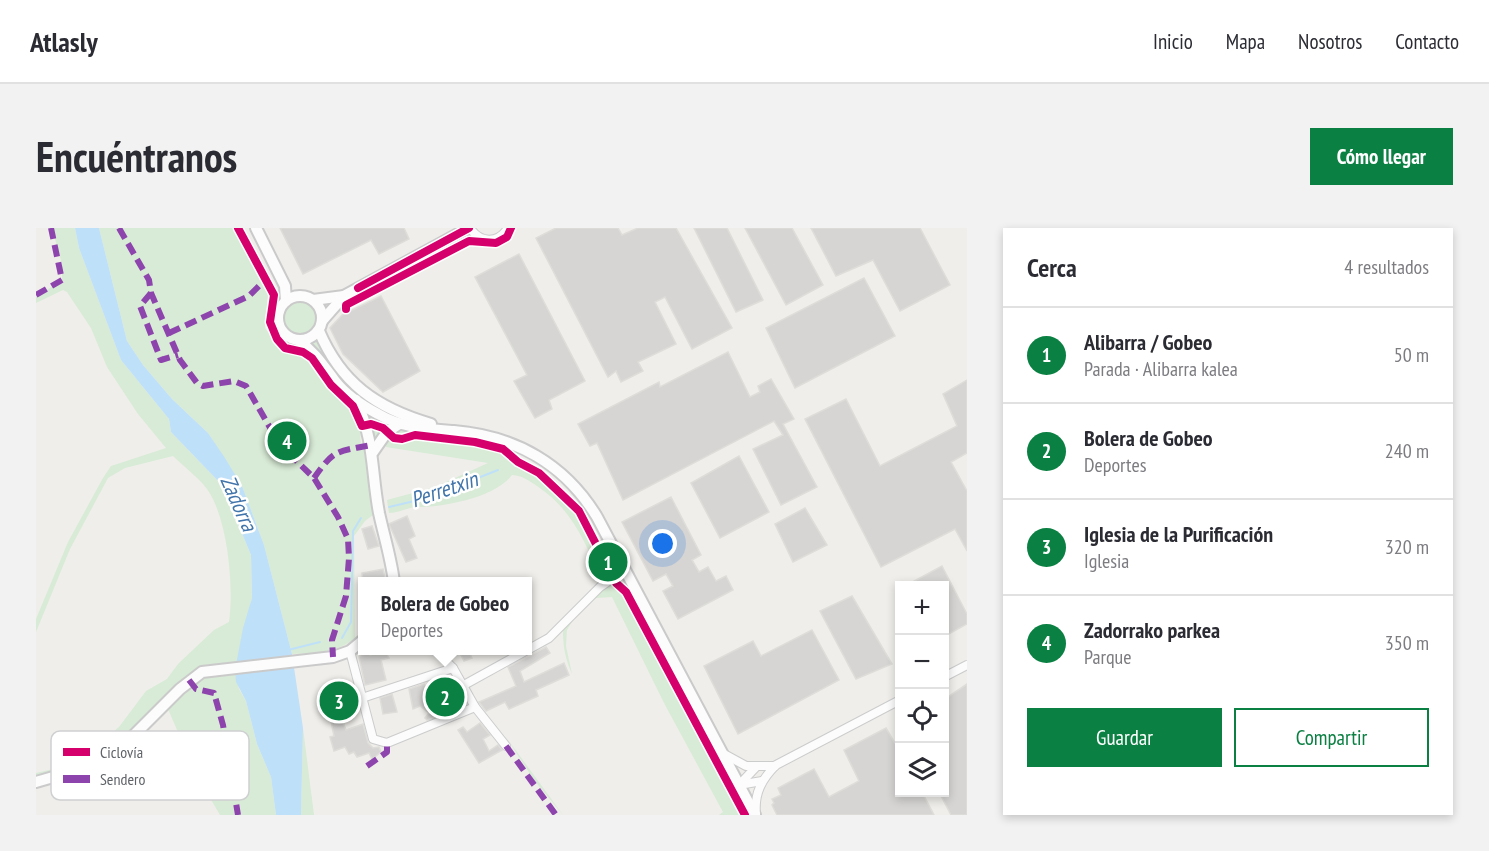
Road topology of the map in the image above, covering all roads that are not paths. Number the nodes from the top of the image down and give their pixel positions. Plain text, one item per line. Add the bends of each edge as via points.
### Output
1 (256, 228) edge
2 (469, 228) edge
3 (508, 228) edge
4 (278, 270) junction
5 (344, 296) junction
6 (308, 298) junction
7 (286, 301) junction
8 (321, 326) junction
9 (298, 340) junction
10 (356, 400) junction
11 (399, 424) junction
12 (454, 431) junction
13 (373, 452) junction
14 (625, 570) junction
15 (393, 577) edge
16 (358, 645) edge
17 (532, 647) edge
18 (350, 651) junction
19 (439, 655) edge
20 (518, 655) edge
21 (967, 665) edge
22 (453, 668) junction
23 (949, 675) edge
24 (464, 685) junction
25 (362, 698) junction
26 (895, 703) edge
27 (475, 707) junction
28 (138, 731) edge
29 (506, 746) dead end
30 (721, 751) junction
31 (776, 765) junction
32 (756, 767) junction
33 (51, 778) edge
34 (762, 781) junction
35 (36, 782) edge
36 (739, 784) junction
37 (756, 815) edge

1 - 4 street
2 - 3 street via 480,238 491,240 502,236
2 - 5 street
4 - 6 street
4 - 7 street
5 - 6 street
5 - 8 street
6 - 7 street
6 - 8 street via 322,313
7 - 9 street via 279,312 279,325 286,335
8 - 9 street via 313,337
8 - 12 street via 326,351 361,392 399,414
9 - 10 street via 311,349 336,382
10 - 11 street
10 - 13 street via 367,423
11 - 12 street
11 - 13 street via 387,432
12 - 14 street via 501,439 548,463 583,496
13 - 15 street via 379,514
14 - 17 street via 600,586 549,638
14 - 30 street
16 - 18 street
18 - 25 street
18 - 28 street via 333,657 230,667 194,676
19 - 22 street
20 - 24 street
21 - 23 street
22 - 24 street
22 - 25 street
24 - 27 street
25 - 27 street via 374,739 387,743
26 - 31 street
27 - 29 street
30 - 32 street via 740,763
30 - 36 street
31 - 32 street
31 - 34 street
32 - 36 street
33 - 35 street
34 - 36 street
34 - 37 street via 756,795
36 - 37 street

